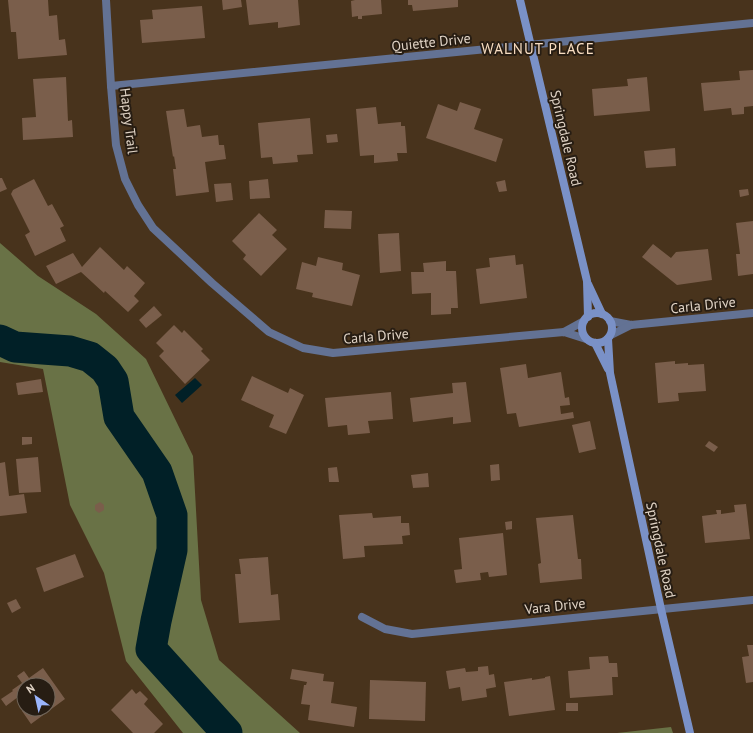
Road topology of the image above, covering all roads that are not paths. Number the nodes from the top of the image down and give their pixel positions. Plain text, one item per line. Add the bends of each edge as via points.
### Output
1 (106, 0) edge
2 (520, 0) edge
3 (753, 23) edge
4 (531, 46) junction
5 (111, 86) junction
6 (587, 281) junction
7 (212, 284) joint
8 (753, 313) edge
9 (602, 314) junction
10 (586, 319) junction
11 (610, 321) junction
12 (631, 325) junction
13 (564, 332) junction
14 (609, 337) junction
15 (586, 339) junction
16 (595, 343) junction
17 (610, 373) junction
18 (753, 600) edge
19 (661, 609) junction
20 (362, 617) dead end
21 (690, 733) edge

1 - 5 street, Happy Trail
2 - 4 street, Springdale Road
3 - 4 street, Quiette Drive
4 - 5 street, Quiette Drive
4 - 6 street, Springdale Road
5 - 7 street, Happy Trail via 116,145 125,179 138,205 153,228
6 - 9 street, Springdale Road
6 - 10 street, Springdale Road
7 - 13 street, Carla Drive via 269,332 303,348 333,353
8 - 12 street, Carla Drive
9 - 10 street via 592,314
9 - 11 street
10 - 13 street, Carla Drive
10 - 15 street via 582,326
11 - 12 street, Carla Drive
11 - 14 street via 612,331
12 - 14 street, Carla Drive
13 - 15 street, Carla Drive
14 - 16 street via 604,342
14 - 17 street, Springdale Road
15 - 16 street
16 - 17 street, Springdale Road
17 - 19 street, Springdale Road
18 - 19 street, Vara Drive
19 - 20 street, Vara Drive via 412,634 385,629
19 - 21 street, Springdale Road

